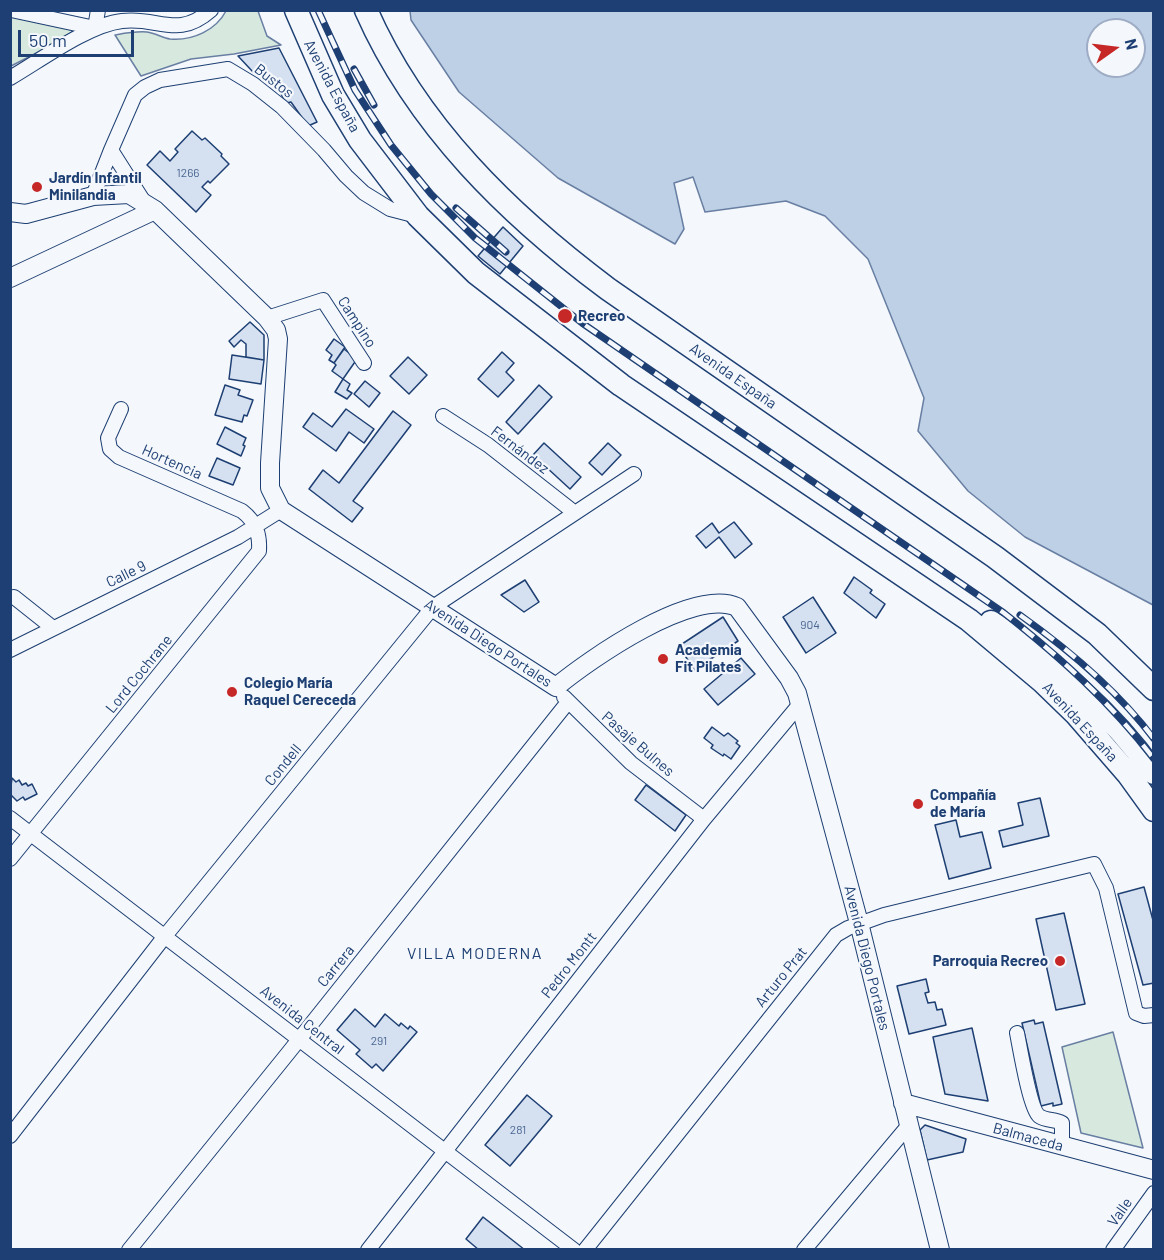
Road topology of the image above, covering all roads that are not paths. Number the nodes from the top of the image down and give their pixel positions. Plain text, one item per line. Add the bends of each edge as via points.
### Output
1 (11, 10) edge
2 (98, 10) edge
3 (211, 10) edge
4 (296, 10) edge
5 (366, 10) edge
6 (95, 28) junction
7 (10, 78) edge
8 (111, 150) junction
9 (93, 196) junction
10 (149, 206) junction
11 (10, 212) edge
12 (418, 216) junction
13 (10, 278) edge
14 (267, 318) junction
15 (364, 363) dead end
16 (121, 409) dead end
17 (444, 416) dead end
18 (634, 474) dead end
19 (281, 510) junction
20 (575, 513) junction
21 (256, 527) junction
22 (14, 597) dead end
23 (433, 607) junction
24 (969, 620) junction
25 (53, 628) junction
26 (10, 650) edge
27 (556, 687) junction
28 (1154, 689) edge
29 (568, 702) junction
30 (800, 704) junction
31 (1154, 773) edge
32 (1154, 810) edge
33 (10, 818) edge
34 (704, 819) junction
35 (32, 833) junction
36 (10, 859) edge
37 (859, 923) junction
38 (165, 936) junction
39 (1154, 1015) edge
40 (1017, 1033) dead end
41 (300, 1039) junction
42 (903, 1103) junction
43 (909, 1125) junction
44 (10, 1136) edge
45 (1062, 1146) junction
46 (445, 1151) junction
47 (1154, 1170) edge
48 (1154, 1193) edge
49 (129, 1250) edge
50 (368, 1250) edge
51 (574, 1250) edge
52 (585, 1250) edge
53 (804, 1250) edge
54 (940, 1250) edge
55 (1113, 1250) edge

1 - 6 street
2 - 6 street
3 - 6 street via 190,24 172,26 123,20
4 - 12 main road, Avenida España via 333,95 360,140
5 - 28 main road, Avenida España via 401,75 448,144 563,255 995,557 1097,634
6 - 7 street
8 - 9 street, Bustos
8 - 10 street
8 - 12 street, Bustos via 135,95 145,87 160,80 228,69 282,107 364,193 390,209
9 - 10 street via 129,194
9 - 11 street via 26,214
10 - 13 street
10 - 14 street
12 - 24 main road, Avenida España via 476,273 621,385
14 - 15 street, Campino via 323,300
14 - 19 street via 278,339 270,488
16 - 21 street, Hortencia via 108,438 110,449 119,457 242,511
17 - 20 street, Fernández
18 - 20 street, Condell
19 - 21 street
19 - 23 street, Avenida Diego Portales
20 - 23 street, Condell
21 - 25 street, Calle 9
21 - 35 street, Lord Cochrane via 259,551
22 - 25 street
23 - 27 street, Avenida Diego Portales
23 - 38 street, Condell
24 - 31 main road, Avenida España via 990,621 1075,684
24 - 32 main road, Avenida España via 1076,714
25 - 26 street, Calle 9
27 - 29 street, Pasaje Bulnes
27 - 30 street, Avenida Diego Portales via 625,638 673,615 727,602 747,619 789,678
29 - 34 street, Pasaje Bulnes via 631,763
29 - 41 street, Carrera
30 - 34 street, Pedro Montt
30 - 37 street, Avenida Diego Portales
33 - 35 street, Avenida Central
34 - 46 street, Pedro Montt
35 - 36 street, Lord Cochrane
35 - 38 street, Avenida Central
37 - 39 street, Arturo Prat via 1094,864 1106,888 1136,1013
37 - 42 street, Avenida Diego Portales
37 - 52 street, Arturo Prat via 836,935
38 - 41 street, Avenida Central
38 - 44 street, Condell
40 - 45 street via 1034,1110 1045,1119 1062,1123
41 - 46 street, Avenida Central
41 - 49 street, Carrera
42 - 43 street, Avenida Diego Portales
42 - 45 street, Balmaceda
43 - 53 street
43 - 54 street, Avenida Diego Portales
45 - 47 street, Balmaceda
46 - 50 street, Pedro Montt
46 - 51 street, Avenida Central
48 - 55 street, Valle

